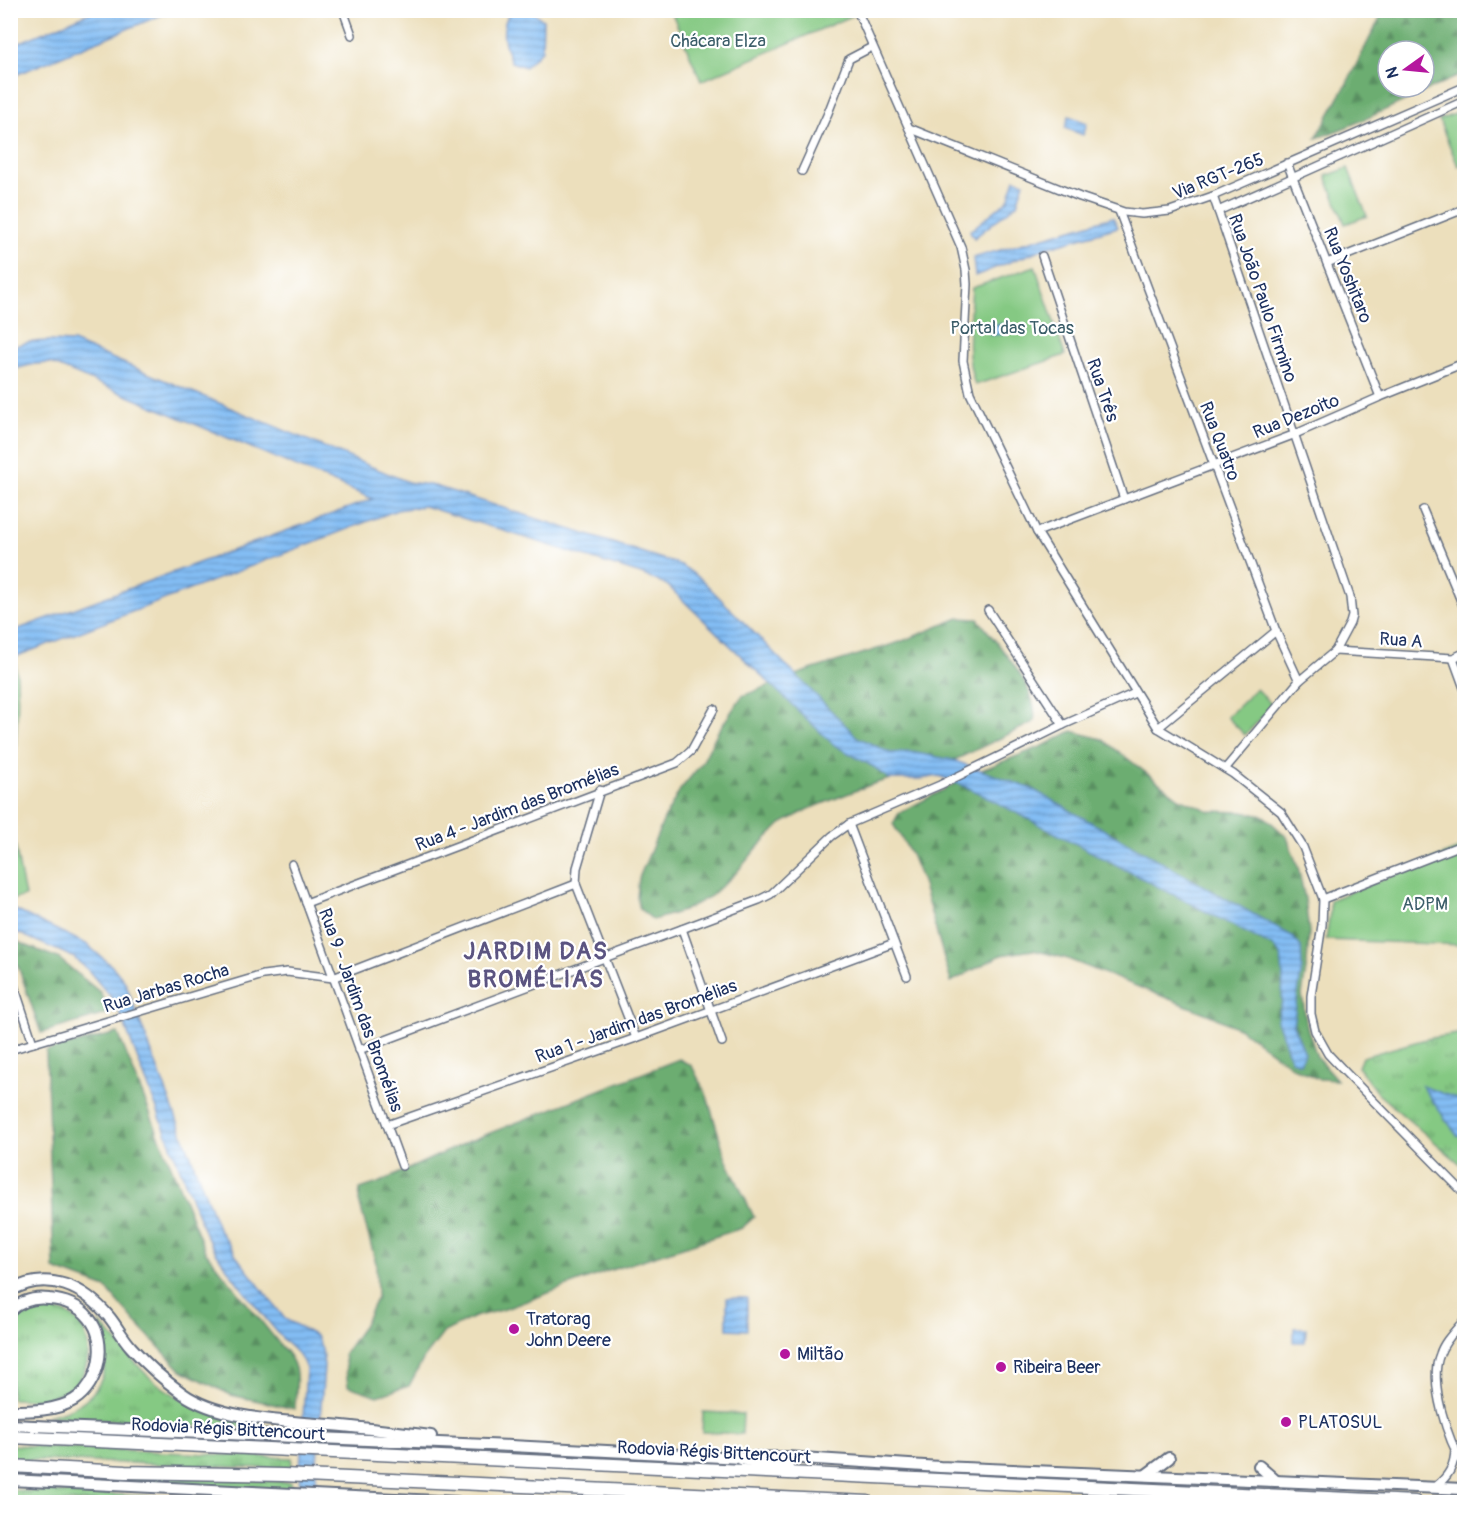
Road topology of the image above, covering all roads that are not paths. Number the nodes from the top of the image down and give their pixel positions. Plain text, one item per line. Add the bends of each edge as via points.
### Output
1 (343, 10) edge
2 (857, 10) edge
3 (352, 34) dead end
4 (872, 47) junction
5 (1464, 87) edge
6 (1464, 101) edge
7 (909, 128) junction
8 (1287, 164) junction
9 (802, 171) dead end
10 (1293, 178) junction
11 (1213, 196) junction
12 (1464, 209) edge
13 (1119, 211) junction
14 (1218, 211) junction
15 (1042, 256) dead end
16 (1327, 263) junction
17 (1463, 364) edge
18 (1464, 373) edge
19 (1380, 397) junction
20 (1293, 435) junction
21 (1212, 464) junction
22 (1124, 499) junction
23 (1423, 510) dead end
24 (1037, 532) junction
25 (1464, 608) edge
26 (988, 610) dead end
27 (1276, 631) junction
28 (1335, 651) junction
29 (1464, 653) edge
30 (1453, 658) junction
31 (1299, 681) junction
32 (1464, 688) edge
33 (1135, 693) junction
34 (714, 710) dead end
35 (1063, 725) junction
36 (1158, 728) junction
37 (1225, 769) junction
38 (600, 790) junction
39 (849, 824) junction
40 (1464, 844) edge
41 (292, 864) dead end
42 (576, 884) junction
43 (1323, 899) junction
44 (306, 903) junction
45 (682, 929) junction
46 (894, 943) junction
47 (605, 958) junction
48 (10, 973) edge
49 (908, 976) dead end
50 (333, 978) junction
51 (710, 1011) junction
52 (636, 1038) junction
53 (722, 1042) dead end
54 (33, 1043) junction
55 (10, 1050) edge
56 (359, 1050) junction
57 (387, 1125) junction
58 (402, 1166) dead end
59 (1464, 1192) edge
60 (10, 1291) edge
61 (10, 1311) edge
62 (1464, 1320) edge
63 (10, 1411) edge
64 (10, 1425) edge
65 (10, 1437) edge
66 (512, 1446) junction
67 (1455, 1446) junction
68 (741, 1458) junction
69 (1169, 1458) dead end
70 (10, 1466) edge
71 (1259, 1466) dead end
72 (1464, 1466) edge
73 (826, 1475) junction
74 (1146, 1475) junction
75 (10, 1480) edge
76 (1275, 1480) junction
77 (1434, 1488) junction
78 (1464, 1489) edge
79 (801, 1502) edge
80 (457, 1503) edge
81 (868, 1503) edge
82 (1415, 1503) edge

1 - 3 street
2 - 4 street
4 - 7 street
4 - 9 street via 849,59
5 - 8 street, Via RGT-265
6 - 10 street
7 - 13 street, Via RGT-265
7 - 24 street via 963,256 967,284 963,361 970,393
8 - 10 street, Rua Yoshitaro
8 - 11 street, Via RGT-265
10 - 14 street
10 - 16 street, Rua Yoshitaro
11 - 13 street, Via RGT-265 via 1170,211
11 - 14 street, Rua João Paulo Firmino
12 - 16 street
13 - 21 street, Rua Quatro
14 - 20 street, Rua João Paulo Firmino
15 - 22 street, Rua Três
16 - 19 street, Rua Yoshitaro
17 - 18 street
17 - 19 street, Rua Dezoito
19 - 20 street, Rua Dezoito
20 - 21 street, Rua Dezoito
20 - 28 street, Rua João Paulo Firmino via 1350,597 1352,616
21 - 22 street, Rua Dezoito
21 - 27 street, Rua Quatro
22 - 24 street, Rua Dezoito
23 - 25 street
24 - 33 street
26 - 35 street
27 - 31 street, Rua Quatro
27 - 36 street
28 - 30 street, Rua A
28 - 31 street
29 - 30 street, Rua A
30 - 32 street
31 - 37 street
33 - 35 street
33 - 36 street
34 - 38 street, Rua 4 - Jardim das Bromélias via 683,759
35 - 39 street
36 - 37 street
37 - 43 street via 1281,812 1308,859
38 - 42 street
38 - 44 street, Rua 4 - Jardim das Bromélias
39 - 45 street via 771,894
39 - 46 street
40 - 43 street
41 - 44 street, Rua 9 - Jardim das Bromélias
42 - 47 street
42 - 50 street
43 - 59 street via 1311,996 1316,1031 1328,1054
44 - 50 street, Rua 9 - Jardim das Bromélias
45 - 47 street
45 - 51 street
46 - 49 street
46 - 51 street, Rua 1 - Jardim das Bromélias
47 - 52 street
47 - 56 street
48 - 54 street
50 - 54 street, Rua Jarbas Rocha via 272,973
50 - 56 street, Rua 9 - Jardim das Bromélias
51 - 52 street, Rua 1 - Jardim das Bromélias
51 - 53 street
52 - 57 street, Rua 1 - Jardim das Bromélias
54 - 55 street, Rua Jarbas Rocha
56 - 57 street, Rua 9 - Jardim das Bromélias
57 - 58 street, Rua 9 - Jardim das Bromélias
60 - 66 main road via 34,1281 74,1287 92,1298 130,1347 158,1373 184,1394 226,1411 258,1419
61 - 63 main road via 26,1301 42,1298 76,1306 90,1318 99,1350 96,1373 85,1391 72,1401 41,1410
62 - 67 street via 1440,1351 1436,1374
64 - 66 main road
65 - 73 highway, Rodovia Régis Bittencourt
66 - 68 main road
67 - 72 street
67 - 77 street via 1453,1464
68 - 73 highway
68 - 74 main road
69 - 74 main road
70 - 79 highway via 283,1475
71 - 76 main road
73 - 82 highway, Rodovia Régis Bittencourt
74 - 76 main road
75 - 80 main road
76 - 77 main road
77 - 78 main road
79 - 81 highway

